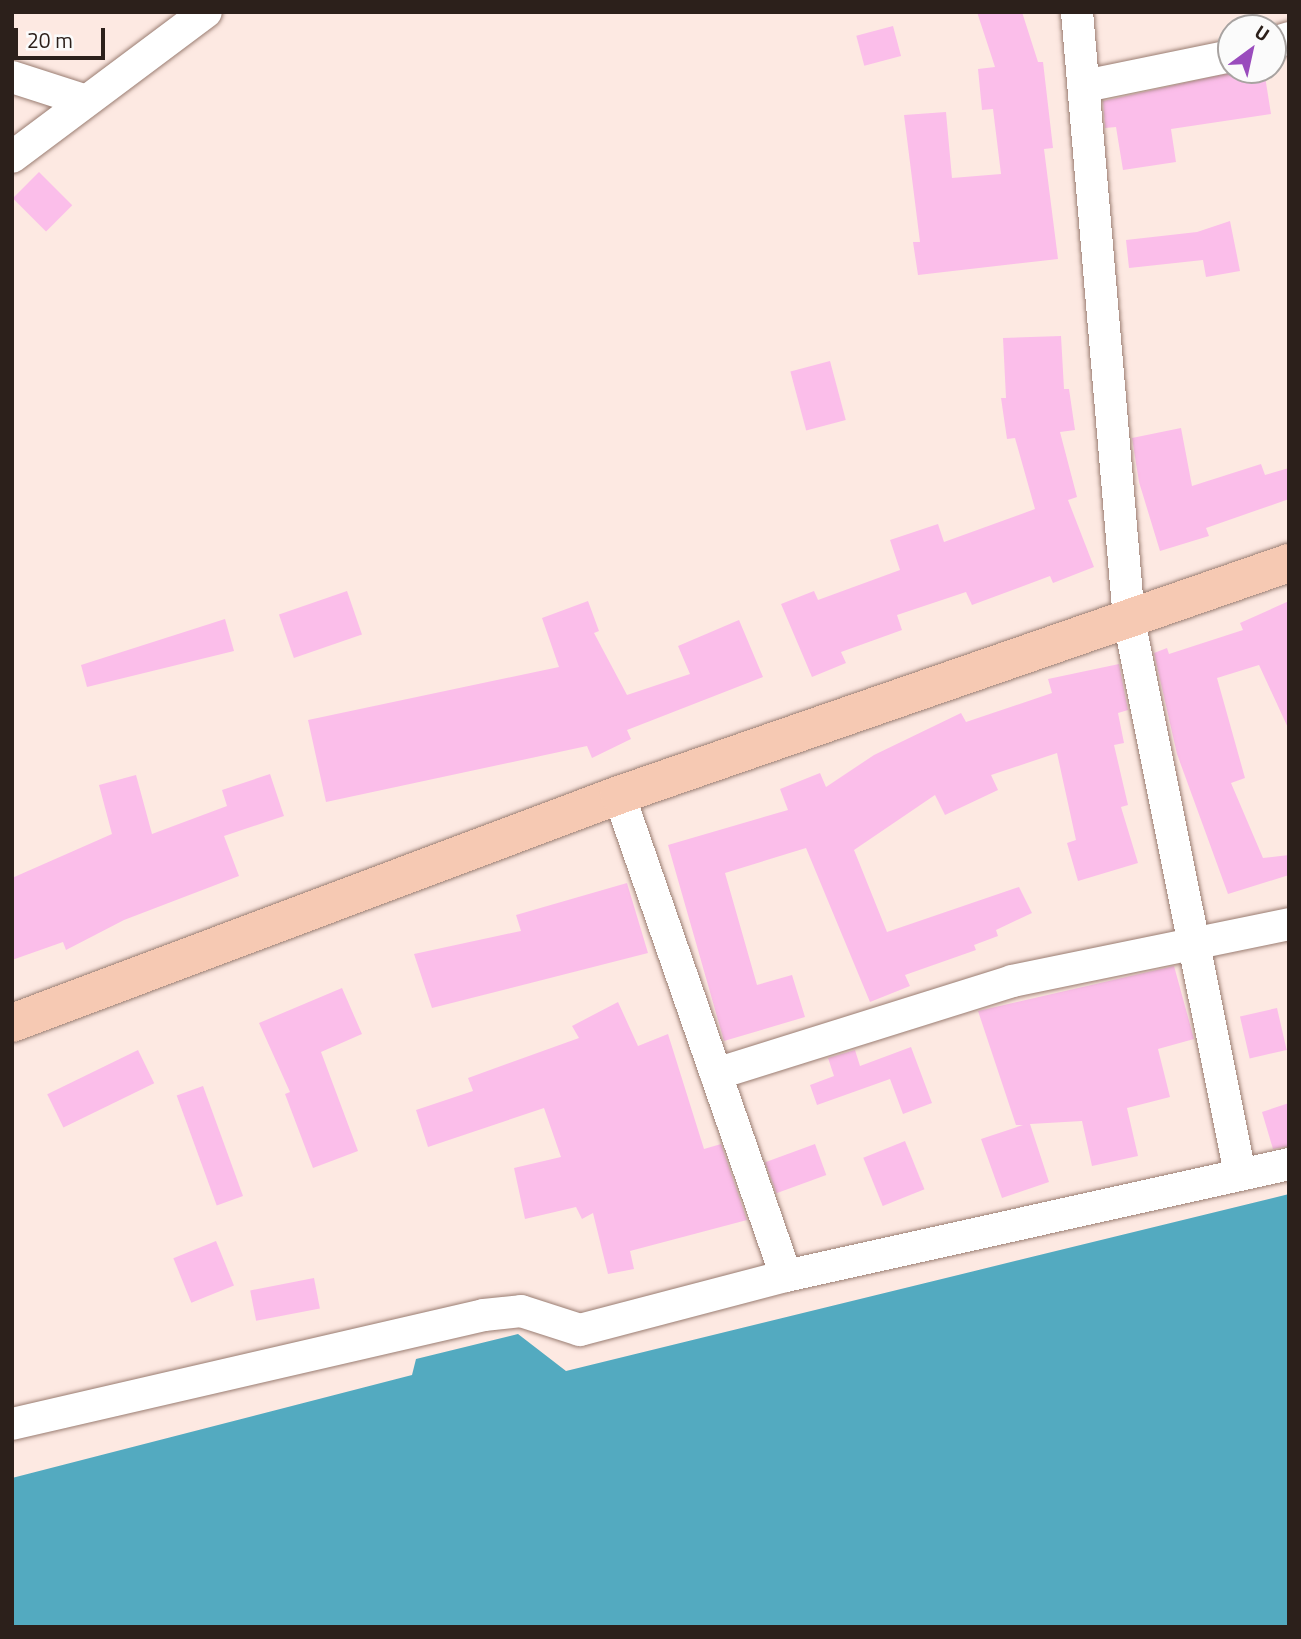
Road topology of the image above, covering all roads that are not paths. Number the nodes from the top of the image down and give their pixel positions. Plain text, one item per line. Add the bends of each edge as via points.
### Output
1 (206, 12) edge
2 (1077, 12) edge
3 (1217, 60) edge
4 (12, 77) edge
5 (1086, 86) junction
6 (83, 100) junction
7 (12, 157) edge
8 (1289, 563) edge
9 (1129, 620) junction
10 (619, 795) junction
11 (1289, 924) edge
12 (1193, 940) junction
13 (12, 1023) edge
14 (716, 1074) junction
15 (1289, 1164) edge
16 (1240, 1174) junction
17 (786, 1276) junction
18 (12, 1424) edge

1 - 6 street
2 - 5 street
3 - 5 street
4 - 6 street
5 - 9 street
6 - 7 street
8 - 9 highway
9 - 10 highway
9 - 12 street
10 - 13 highway
10 - 14 street
11 - 12 street
12 - 14 street via 1012,981
12 - 16 street
14 - 17 street
15 - 16 street
16 - 17 street
17 - 18 street via 580,1330 522,1311 484,1315

